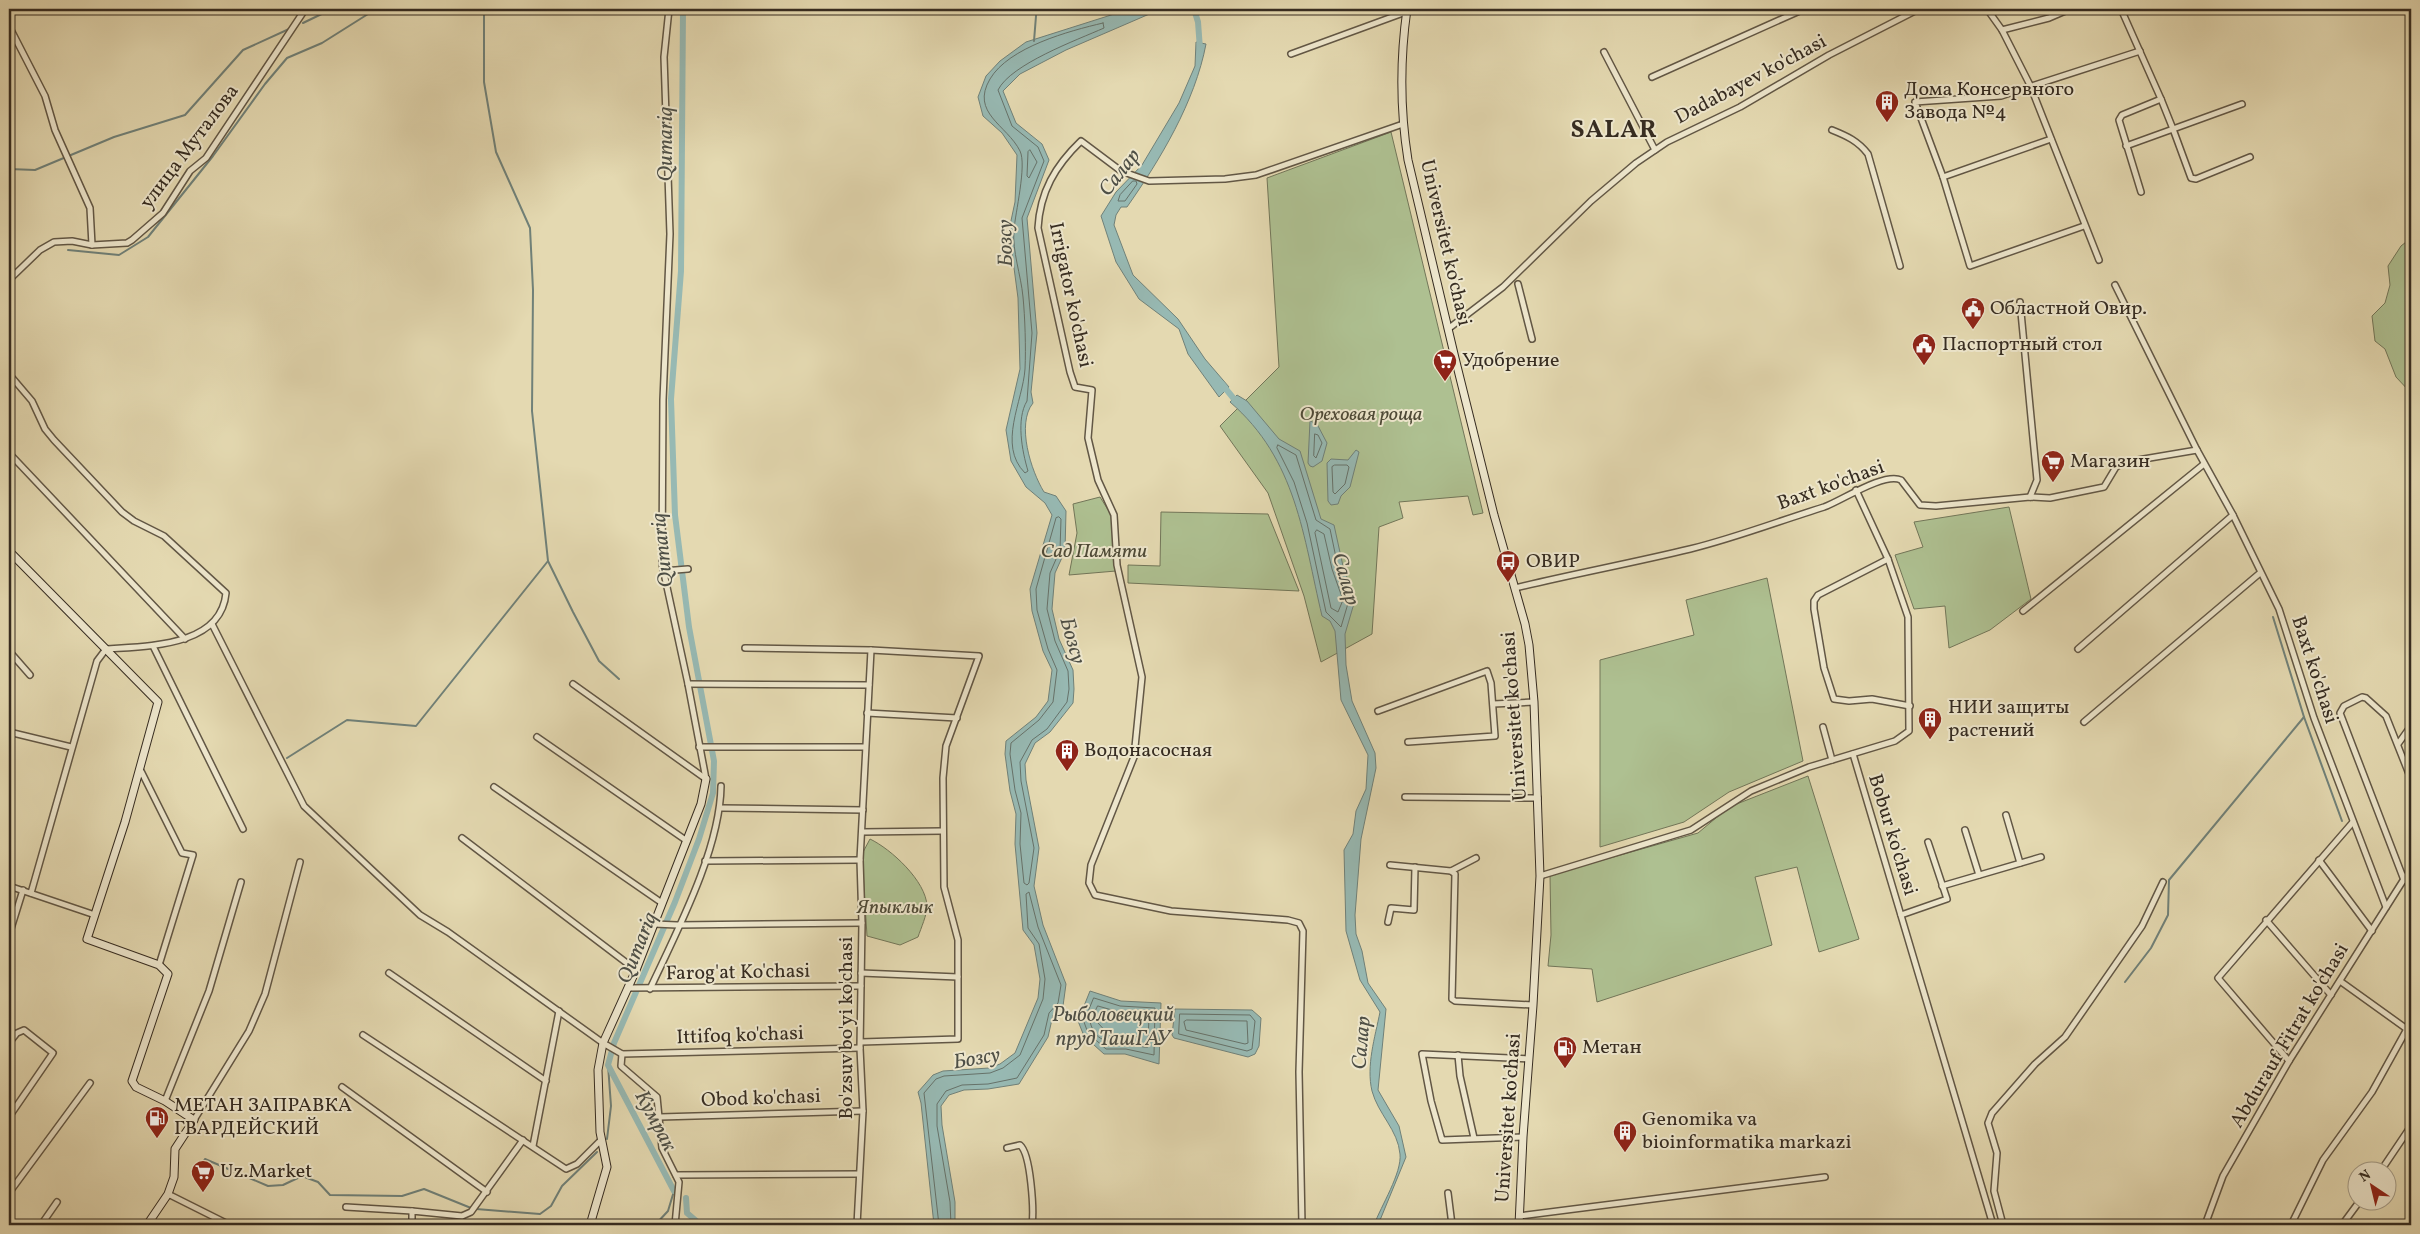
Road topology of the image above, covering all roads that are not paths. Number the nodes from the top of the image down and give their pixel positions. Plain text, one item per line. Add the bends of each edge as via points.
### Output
1 (309, 9) edge
2 (669, 9) edge
3 (1409, 9) edge
4 (1804, 9) edge
5 (1919, 9) edge
6 (1987, 9) edge
7 (2070, 9) edge
8 (2121, 9) edge
9 (9, 26) edge
10 (2002, 30) junction
11 (2140, 51) junction
12 (1604, 52) dead end
13 (1291, 54) dead end
14 (1652, 77) dead end
15 (2030, 85) junction
16 (2161, 99) junction
17 (2242, 104) dead end
18 (1403, 124) junction
19 (1832, 130) dead end
20 (2173, 130) junction
21 (2050, 139) junction
22 (2126, 146) junction
23 (1656, 150) junction
24 (2250, 157) dead end
25 (1943, 177) junction
26 (2141, 192) dead end
27 (2084, 226) junction
28 (92, 245) junction
29 (2099, 260) dead end
30 (1900, 266) dead end
31 (9, 280) edge
32 (1518, 284) dead end
33 (2116, 284) dead end
34 (2020, 302) dead end
35 (1448, 330) junction
36 (1532, 338) dead end
37 (9, 374) edge
38 (2197, 450) junction
39 (9, 453) edge
40 (2204, 464) junction
41 (1856, 490) junction
42 (2030, 497) junction
43 (2233, 515) junction
44 (9, 551) edge
45 (1888, 559) junction
46 (688, 569) dead end
47 (666, 571) junction
48 (2260, 573) junction
49 (1515, 588) junction
50 (2023, 611) dead end
51 (212, 624) junction
52 (185, 639) junction
53 (153, 646) junction
54 (745, 648) dead end
55 (106, 649) junction
56 (2078, 649) dead end
57 (871, 650) junction
58 (9, 651) edge
59 (30, 675) dead end
60 (573, 684) dead end
61 (690, 684) junction
62 (869, 685) junction
63 (1534, 702) junction
64 (1493, 704) junction
65 (1910, 706) junction
66 (1378, 711) dead end
67 (867, 713) junction
68 (957, 718) junction
69 (2084, 722) dead end
70 (1824, 727) dead end
71 (2408, 730) dead end
72 (9, 732) edge
73 (537, 737) dead end
74 (1408, 742) dead end
75 (2398, 744) junction
76 (71, 747) junction
77 (701, 747) junction
78 (865, 747) junction
79 (1853, 754) junction
80 (1832, 760) junction
81 (140, 769) junction
82 (2411, 778) edge
83 (706, 779) junction
84 (721, 786) dead end
85 (494, 787) dead end
86 (1404, 797) dead end
87 (1538, 798) junction
88 (721, 808) junction
89 (863, 810) junction
90 (2006, 815) dead end
91 (2353, 822) junction
92 (243, 829) dead end
93 (1965, 830) dead end
94 (942, 831) junction
95 (862, 832) junction
96 (462, 838) dead end
97 (687, 841) junction
98 (1928, 842) dead end
99 (2042, 857) dead end
100 (1476, 858) dead end
101 (860, 860) junction
102 (2319, 860) junction
103 (705, 861) junction
104 (300, 862) dead end
105 (2020, 863) junction
106 (1390, 866) dead end
107 (1415, 867) junction
108 (2411, 868) edge
109 (1451, 871) junction
110 (1979, 875) junction
111 (1540, 876) junction
112 (2404, 880) junction
113 (241, 882) dead end
114 (2163, 882) dead end
115 (9, 886) edge
116 (1942, 886) junction
117 (23, 890) junction
118 (31, 893) junction
119 (662, 903) junction
120 (2386, 907) junction
121 (95, 915) junction
122 (1901, 916) junction
123 (2266, 920) junction
124 (862, 922) junction
125 (1388, 922) dead end
126 (654, 924) junction
127 (678, 925) junction
128 (2372, 931) junction
129 (9, 935) edge
130 (159, 965) junction
131 (636, 970) junction
132 (389, 973) dead end
133 (861, 973) junction
134 (958, 977) junction
135 (2340, 981) junction
136 (861, 986) junction
137 (628, 988) junction
138 (648, 989) junction
139 (2331, 995) junction
140 (1533, 1005) junction
141 (558, 1011) junction
142 (2409, 1030) edge
143 (363, 1035) dead end
144 (9, 1043) edge
145 (605, 1045) junction
146 (860, 1045) junction
147 (619, 1053) junction
148 (1458, 1055) junction
149 (1530, 1059) junction
150 (2288, 1061) junction
151 (546, 1081) junction
152 (90, 1083) dead end
153 (342, 1087) dead end
154 (165, 1101) junction
155 (863, 1111) junction
156 (660, 1116) junction
157 (9, 1117) edge
158 (194, 1120) junction
159 (2411, 1126) edge
160 (1523, 1137) junction
161 (1474, 1138) junction
162 (523, 1140) junction
163 (602, 1140) junction
164 (533, 1146) junction
165 (1007, 1148) dead end
166 (2387, 1162) edge
167 (859, 1174) junction
168 (676, 1175) junction
169 (1825, 1177) dead end
170 (487, 1192) junction
171 (9, 1193) edge
172 (1448, 1193) dead end
173 (168, 1194) junction
174 (57, 1202) dead end
175 (346, 1207) dead end
176 (412, 1211) junction
177 (2352, 1212) edge
178 (1519, 1216) junction
179 (41, 1225) edge
180 (147, 1225) edge
181 (230, 1225) edge
182 (412, 1225) edge
183 (590, 1225) edge
184 (675, 1225) edge
185 (857, 1225) edge
186 (1032, 1225) edge
187 (1302, 1225) edge
188 (1452, 1225) edge
189 (1520, 1225) edge
190 (1993, 1225) edge
191 (2205, 1225) edge
192 (2291, 1225) edge
193 (2342, 1225) edge

1 - 28 street, улица Муталова via 206,158 190,171 163,213 127,243
2 - 47 street via 664,57 670,234 663,400
3 - 13 street
3 - 18 street, Universitet ko'chasi via 1403,41
4 - 14 street
5 - 23 street, Dadabayev ko'chasi
6 - 10 street
7 - 10 street via 2040,21
8 - 11 street
9 - 28 street via 45,96 55,130 90,208
10 - 15 street
11 - 15 street
11 - 16 street
12 - 23 street
15 - 21 street
15 - 25 street via 2000,96 1915,102
16 - 20 street
16 - 22 street via 2122,115 2119,120
17 - 20 street
18 - 35 street, Universitet ko'chasi via 1411,176
18 - 187 street, Irrigator ko'chasi via 1256,175 1226,179 1149,181 1121,171 1081,141 1052,176 1039,206 1038,228 1074,387 1092,390 1088,438 1098,480 1114,515 1117,565 1142,676 1134,757 1091,866 1089,883 1095,895 1172,911 1288,920 1299,923 1304,931 1299,1072
19 - 30 street via 1851,137 1868,154
20 - 22 street
20 - 24 street via 2191,178 2196,179
21 - 25 street
21 - 27 street
22 - 26 street
23 - 35 street, Dadabayev ko'chasi via 1598,195 1503,287
25 - 27 street via 1970,266
27 - 29 street
28 - 31 street, улица Муталова via 54,242 40,250
32 - 36 street
33 - 38 street, Baxt ko'chasi
34 - 42 street via 2037,480
35 - 49 street, Universitet ko'chasi
37 - 51 street via 32,401 54,440 122,512 164,536 225,589 226,598
38 - 40 street, Baxt ko'chasi
38 - 42 street, Baxt ko'chasi via 2126,462 2116,467 2104,487 2050,498
39 - 52 street
40 - 43 street, Baxt ko'chasi
40 - 50 street
41 - 42 street, Baxt ko'chasi via 1895,478 1903,482 1920,505
41 - 45 street, Bobur ko'chasi
41 - 49 street, Baxt ko'chasi via 1833,503 1741,535
43 - 48 street, Baxt ko'chasi
43 - 56 street
44 - 55 street
45 - 65 street, Bobur ko'chasi via 1908,617
45 - 65 street via 1818,595 1814,609 1824,668 1834,699 1872,699
46 - 47 street
47 - 61 street
48 - 69 street
48 - 91 street, Baxt ko'chasi via 2279,609 2314,718
49 - 63 street, Universitet ko'chasi via 1525,624
51 - 52 street
51 - 141 street via 304,806 420,915
52 - 53 street
53 - 55 street
53 - 92 street
54 - 57 street
55 - 76 street via 97,661
55 - 81 street via 158,702
57 - 62 street, Bo'zsuv bo'yi ko'chasi
57 - 68 street via 979,656
58 - 59 street
60 - 83 street
61 - 62 street
61 - 77 street
62 - 67 street, Bo'zsuv bo'yi ko'chasi
63 - 64 street
63 - 87 street, Universitet ko'chasi
64 - 66 street via 1487,670
64 - 74 street via 1495,736
65 - 79 street, Bobur ko'chasi via 1909,731 1904,736
67 - 68 street
67 - 78 street, Bo'zsuv bo'yi ko'chasi
68 - 94 street via 946,746
70 - 80 street
71 - 75 street
72 - 76 street
73 - 97 street
75 - 82 street
75 - 112 street via 2386,716 2366,698 2362,697 2341,710
76 - 118 street
77 - 78 street
77 - 83 street
78 - 89 street, Bo'zsuv bo'yi ko'chasi
79 - 80 street
79 - 122 street, Bobur ko'chasi
80 - 111 street via 1751,792 1691,830
81 - 121 street
81 - 130 street via 182,852 192,855
83 - 97 street via 701,804
84 - 88 street
85 - 119 street
86 - 87 street
87 - 111 street, Universitet ko'chasi
88 - 89 street
88 - 103 street
89 - 95 street, Bo'zsuv bo'yi ko'chasi
90 - 105 street
91 - 102 street
91 - 120 street, Baxt ko'chasi
93 - 110 street
94 - 95 street
94 - 134 street via 944,887 958,940
95 - 101 street, Bo'zsuv bo'yi ko'chasi
96 - 131 street
97 - 119 street
98 - 116 street
99 - 105 street
100 - 109 street
101 - 103 street
101 - 124 street, Bo'zsuv bo'yi ko'chasi
102 - 123 street
102 - 128 street
103 - 127 street
104 - 158 street via 265,994 249,1031
105 - 110 street
106 - 107 street
107 - 109 street
107 - 125 street via 1414,910 1391,908
108 - 112 street, Abdurauf Fitrat ko'chasi
109 - 140 street via 1455,874 1452,999
110 - 116 street
111 - 140 street, Universitet ko'chasi
112 - 120 street, Abdurauf Fitrat ko'chasi
113 - 154 street via 209,991
114 - 190 street via 2142,926 2066,1037 2035,1064 1992,1113 1988,1123 1997,1153 1994,1191 2002,1220
115 - 117 street
116 - 122 street via 1947,899
117 - 118 street
117 - 129 street
118 - 121 street
119 - 126 street
120 - 128 street, Abdurauf Fitrat ko'chasi
121 - 130 street via 87,939
122 - 190 street, Bobur ko'chasi
123 - 139 street
123 - 150 street via 2218,978
124 - 127 street
124 - 133 street, Bo'zsuv bo'yi ko'chasi
126 - 127 street
126 - 131 street
127 - 138 street
128 - 135 street, Abdurauf Fitrat ko'chasi
130 - 154 street via 166,969 168,980 132,1081 136,1087
131 - 137 street
132 - 151 street
133 - 134 street
133 - 136 street, Bo'zsuv bo'yi ko'chasi
134 - 146 street, Ittifoq ko'chasi via 958,1039
135 - 139 street, Abdurauf Fitrat ko'chasi
135 - 142 street
136 - 138 street, Farog'at Ko'chasi
136 - 146 street, Bo'zsuv bo'yi ko'chasi
137 - 138 street, Farog'at Ko'chasi
137 - 145 street
139 - 150 street, Abdurauf Fitrat ko'chasi
140 - 149 street, Universitet ko'chasi
141 - 145 street
141 - 151 street
142 - 192 street via 2372,1092 2323,1160
143 - 162 street
144 - 157 street via 24,1030 53,1053
145 - 147 street
145 - 163 street via 598,1070
146 - 147 street, Ittifoq ko'chasi
146 - 155 street, Bo'zsuv bo'yi ko'chasi
147 - 156 street via 621,1066 657,1096
148 - 149 street
148 - 161 street
148 - 161 street via 1422,1054 1430,1101 1442,1140
149 - 160 street, Universitet ko'chasi
150 - 191 street, Abdurauf Fitrat ko'chasi via 2223,1176
151 - 164 street
152 - 171 street
153 - 170 street
154 - 158 street
155 - 156 street, Obod ko'chasi
155 - 167 street, Bo'zsuv bo'yi ko'chasi
156 - 168 street via 662,1148
158 - 173 street via 176,1150 174,1177
159 - 166 street
160 - 161 street
160 - 178 street, Universitet ko'chasi
162 - 164 street
162 - 170 street
163 - 164 street via 577,1164 566,1169
163 - 183 street via 607,1167
165 - 186 street via 1020,1145 1025,1152 1032,1189
167 - 168 street
167 - 185 street, Bo'zsuv bo'yi ko'chasi
168 - 184 street via 679,1182
169 - 178 street
170 - 176 street via 471,1212 462,1216
172 - 188 street
173 - 180 street
173 - 181 street
174 - 179 street
175 - 176 street
176 - 182 street
177 - 193 street
178 - 189 street, Universitet ko'chasi

